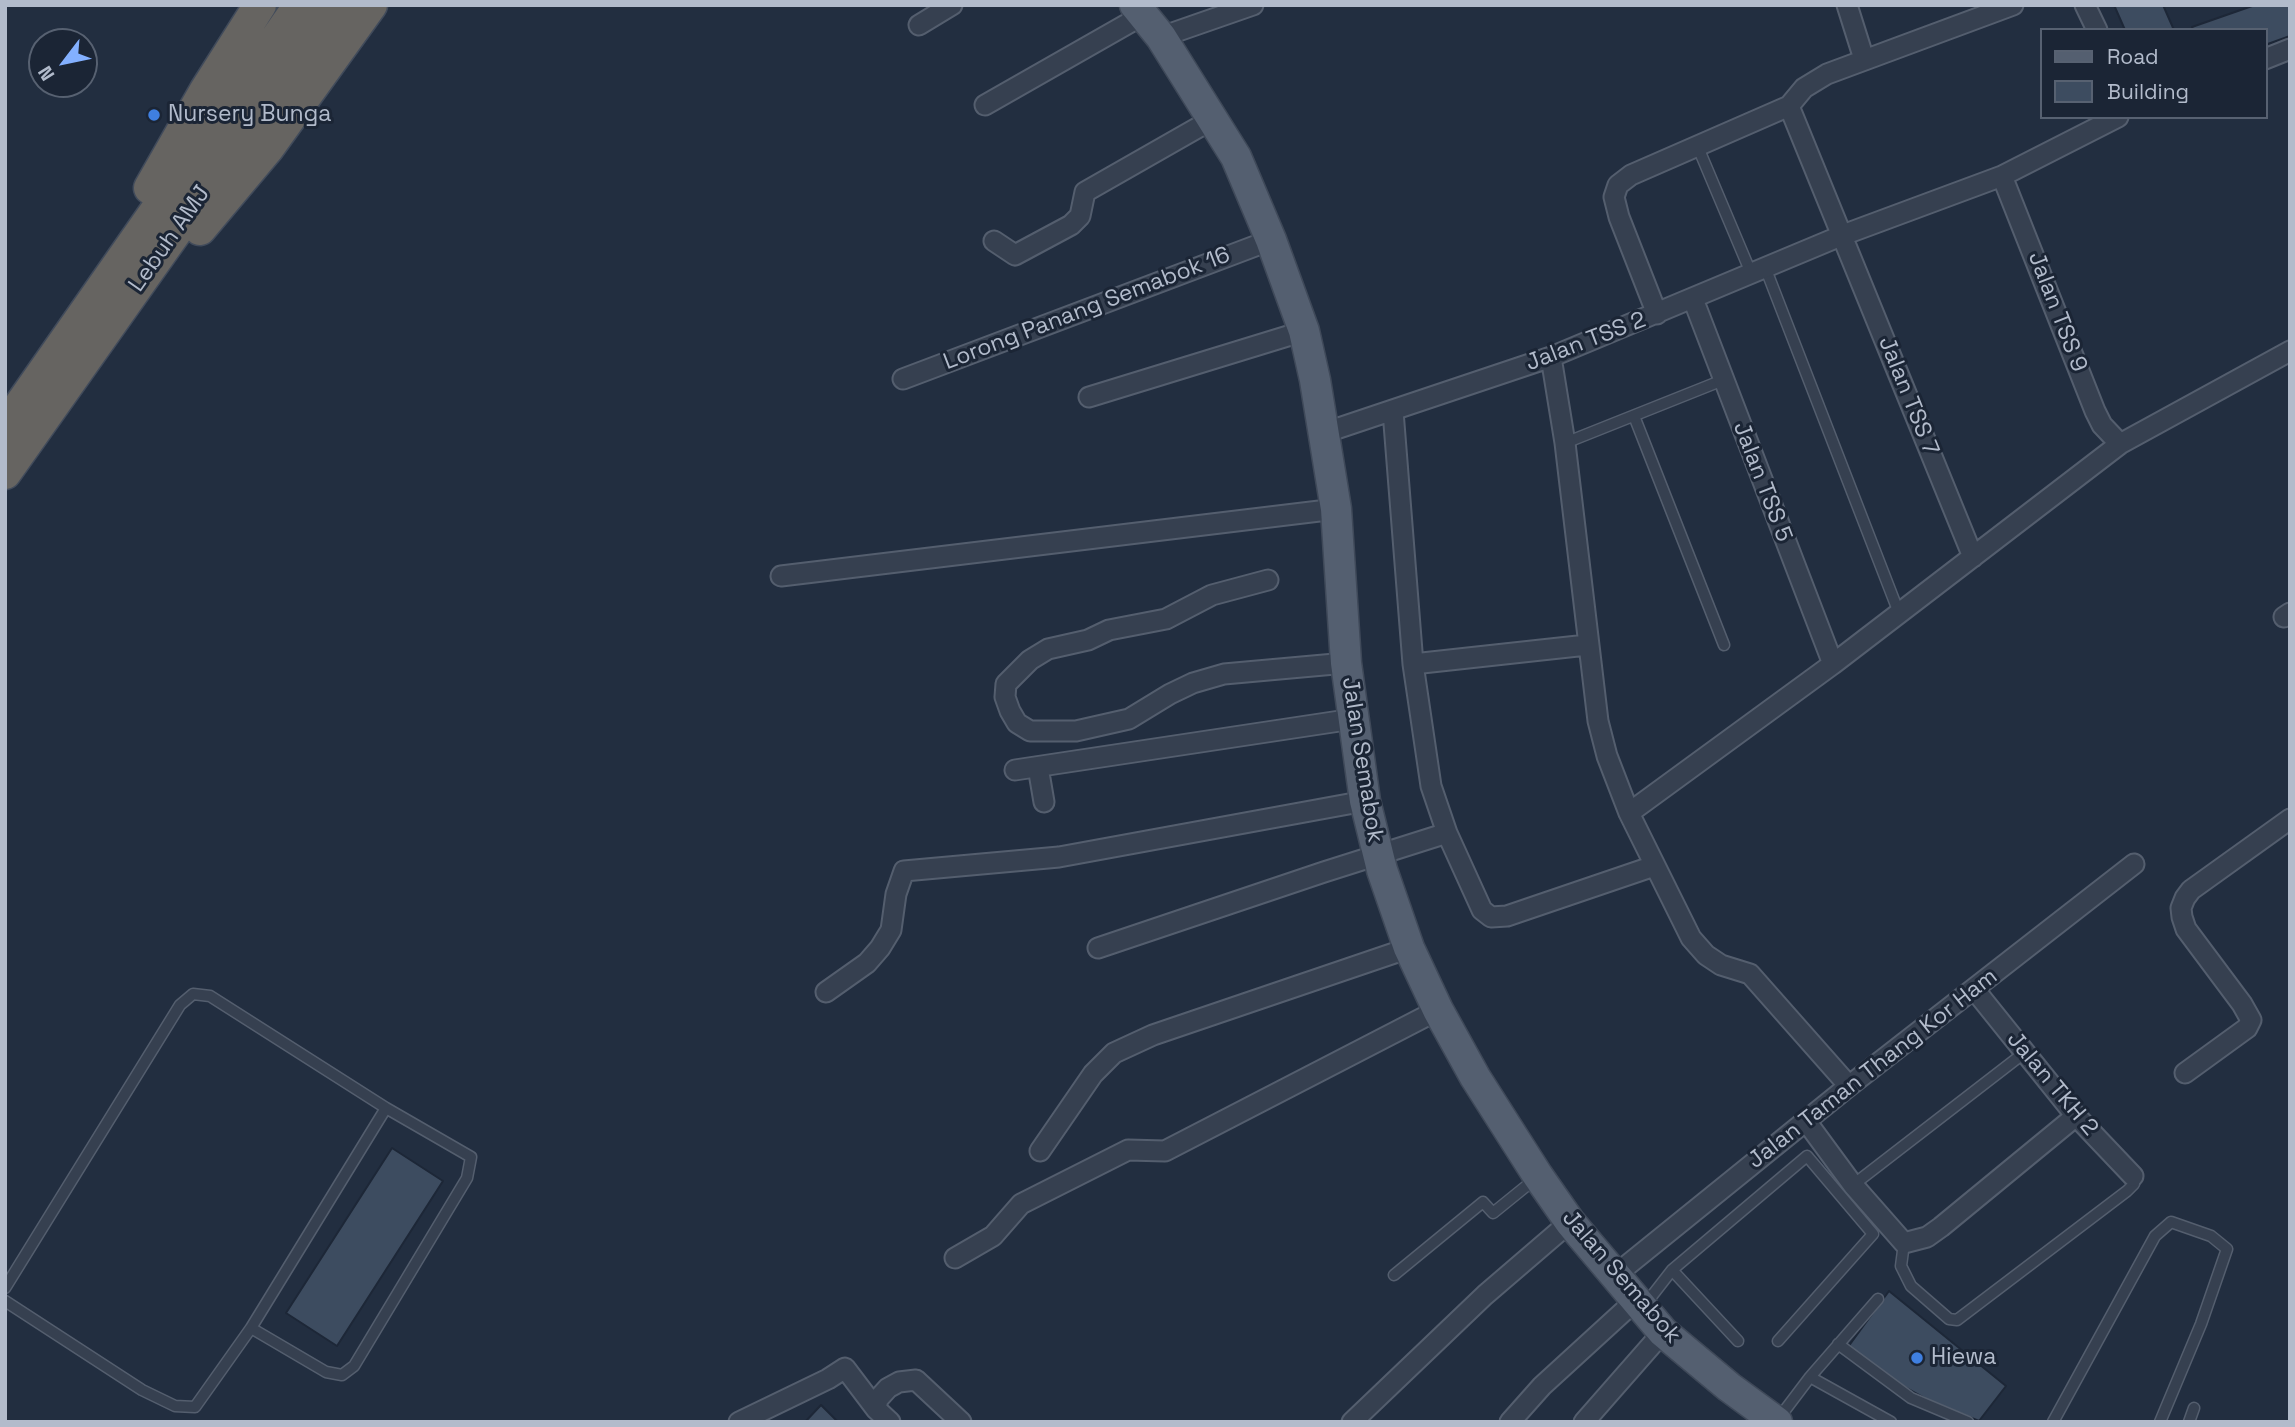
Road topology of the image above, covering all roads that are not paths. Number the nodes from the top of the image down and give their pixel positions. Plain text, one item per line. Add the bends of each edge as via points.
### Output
1 (260, 5) edge
2 (300, 5) edge
3 (336, 5) edge
4 (371, 5) edge
5 (952, 5) edge
6 (1253, 5) edge
7 (1847, 5) edge
8 (2013, 5) edge
9 (2085, 5) edge
10 (1209, 18) edge
11 (1146, 19) edge
12 (919, 25) dead end
13 (2096, 28) edge
14 (2290, 49) edge
15 (2267, 57) edge
16 (1864, 59) junction
17 (985, 105) dead end
18 (1789, 106) junction
19 (245, 109) junction
20 (1213, 119) junction
21 (2114, 119) edge
22 (1697, 145) junction
23 (2002, 176) junction
24 (1843, 236) junction
25 (1271, 240) junction
26 (994, 241) dead end
27 (1758, 270) junction
28 (1693, 299) junction
29 (1657, 314) junction
30 (1304, 331) junction
31 (2290, 351) edge
32 (1551, 358) junction
33 (903, 379) dead end
34 (1723, 380) junction
35 (46, 391) junction
36 (1089, 397) dead end
37 (1393, 411) junction
38 (1634, 416) junction
39 (5, 427) edge
40 (1324, 433) junction
41 (1565, 443) junction
42 (2120, 443) junction
43 (5, 473) edge
44 (1336, 509) junction
45 (1973, 556) junction
46 (781, 576) dead end
47 (1268, 580) dead end
48 (1899, 614) junction
49 (1587, 645) junction
50 (1724, 646) dead end
51 (1346, 663) junction
52 (1413, 664) junction
53 (1833, 664) junction
54 (1353, 719) junction
55 (1038, 767) junction
56 (1015, 770) dead end
57 (1365, 801) junction
58 (1044, 802) dead end
59 (1629, 813) junction
60 (2290, 819) edge
61 (1447, 833) junction
62 (1377, 854) junction
63 (2134, 864) dead end
64 (1654, 866) junction
65 (1098, 948) dead end
66 (1409, 948) junction
67 (1974, 989) junction
68 (826, 992) dead end
69 (1438, 1010) junction
70 (2024, 1053) junction
71 (2185, 1073) dead end
72 (1849, 1086) junction
73 (386, 1108) junction
74 (2076, 1116) junction
75 (1806, 1121) junction
76 (1040, 1151) dead end
77 (1538, 1176) junction
78 (2133, 1176) joint
79 (1853, 1185) junction
80 (1570, 1222) junction
81 (1904, 1243) junction
82 (955, 1258) dead end
83 (1672, 1270) junction
84 (1394, 1275) dead end
85 (1614, 1276) junction
86 (5, 1288) edge
87 (1878, 1298) dead end
88 (5, 1301) edge
89 (1639, 1305) junction
90 (250, 1328) junction
91 (1663, 1332) junction
92 (1738, 1341) dead end
93 (1778, 1341) dead end
94 (1838, 1344) junction
95 (1810, 1377) junction
96 (2194, 1408) dead end
97 (883, 1415) edge
98 (740, 1422) edge
99 (961, 1422) edge
100 (1352, 1422) edge
101 (1510, 1422) edge
102 (1584, 1422) edge
103 (1777, 1422) edge
104 (1891, 1422) edge
105 (1968, 1422) edge
106 (2053, 1422) edge
107 (2160, 1422) edge
108 (2189, 1422) edge

1 - 35 highway via 206,90
2 - 19 highway, Lebuh AMJ
3 - 19 highway, Lebuh AMJ
4 - 35 highway via 268,148
5 - 12 street
6 - 10 street
7 - 16 street
8 - 16 street
9 - 13 street
10 - 11 street
11 - 17 street
11 - 20 main road, Jalan Semabok
14 - 15 street
16 - 18 street via 1815,80 1795,95
18 - 22 street
18 - 24 street, Jalan TSS 7
19 - 35 highway, Lebuh AMJ
20 - 25 main road, Jalan Semabok via 1236,157
20 - 26 street via 1085,192 1080,216 1071,225 1015,255
21 - 23 street, Jalan TSS 2
22 - 27 lane
22 - 29 street via 1630,175 1618,185 1614,197
23 - 24 street, Jalan TSS 2
23 - 42 street, Jalan TSS 9 via 2095,411
24 - 27 street, Jalan TSS 2
24 - 45 street, Jalan TSS 7
25 - 30 main road, Jalan Semabok
25 - 33 street, Lorong Panang Semabok 16
27 - 28 street, Jalan TSS 2
27 - 48 lane
28 - 29 street, Jalan TSS 2
28 - 34 street, Jalan TSS 5
29 - 32 street, Jalan TSS 2
30 - 36 street
30 - 40 main road, Jalan Semabok
31 - 42 street
32 - 37 street, Jalan TSS 2
32 - 41 street
34 - 38 lane
34 - 53 street, Jalan TSS 5
35 - 39 highway, Lebuh AMJ
35 - 43 highway, Lebuh AMJ
37 - 40 street, Jalan TSS 2
37 - 52 street
38 - 41 lane
38 - 50 lane
40 - 44 main road, Jalan Semabok
41 - 49 street
42 - 45 street
44 - 46 street
44 - 51 main road, Jalan Semabok
45 - 48 street
47 - 51 street via 1212,595 1166,619 1048,649 1006,684 1010,711 1030,732 1076,731 1129,719 1193,683 1224,674
48 - 53 street
49 - 52 street
49 - 59 street via 1598,721
51 - 54 main road, Jalan Semabok
52 - 61 street via 1431,786
53 - 59 street
54 - 55 street
54 - 57 main road, Jalan Semabok
55 - 56 street
55 - 58 street
57 - 62 main road, Jalan Semabok
57 - 68 street via 1059,857 904,871 891,930 880,948
59 - 64 street
60 - 71 street via 2185,898 2181,908 2186,929 2251,1020 2247,1028
61 - 62 street
61 - 64 street via 1482,910 1491,917 1507,916
62 - 65 street
62 - 66 main road, Jalan Semabok
63 - 67 street, Jalan Taman Thang Kor Ham
64 - 72 street via 1691,938 1706,955 1750,974
66 - 69 main road, Jalan Semabok
66 - 76 street via 1153,1035 1114,1053 1093,1074
67 - 70 street, Jalan TKH 2
67 - 72 street, Jalan Taman Thang Kor Ham
69 - 77 main road, Jalan Semabok
69 - 82 street via 1165,1151 1128,1150 1021,1204 993,1236
70 - 74 street, Jalan TKH 2
70 - 79 lane
72 - 75 street, Jalan Taman Thang Kor Ham
73 - 86 lane via 210,996 193,994 180,1005
73 - 90 lane
73 - 90 lane via 471,1157 467,1178 354,1366 342,1375 326,1372
74 - 78 street, Jalan TKH 2
74 - 81 street via 1941,1227 1927,1237
75 - 79 street
75 - 85 street, Jalan Taman Thang Kor Ham
77 - 80 main road, Jalan Semabok
77 - 84 lane via 1493,1213 1483,1202
78 - 81 lane via 2134,1184 2127,1191 1957,1320 1949,1319 1911,1286 1901,1266
79 - 81 street
80 - 85 main road, Jalan Semabok
80 - 100 street via 1485,1295
83 - 89 lane
83 - 92 lane
83 - 93 lane via 1807,1156 1873,1234
85 - 89 main road, Jalan Semabok
87 - 94 lane
88 - 90 lane via 142,1390 176,1406 195,1407
89 - 91 main road, Jalan Semabok
89 - 101 street via 1542,1386
91 - 102 street
91 - 103 main road, Jalan Semabok
94 - 95 lane
94 - 105 lane via 1911,1398
95 - 103 lane
95 - 104 lane
96 - 108 lane
97 - 98 street via 845,1368
97 - 99 street via 878,1399 888,1388 916,1380
106 - 107 lane via 2155,1236 2171,1222 2211,1236 2227,1249

